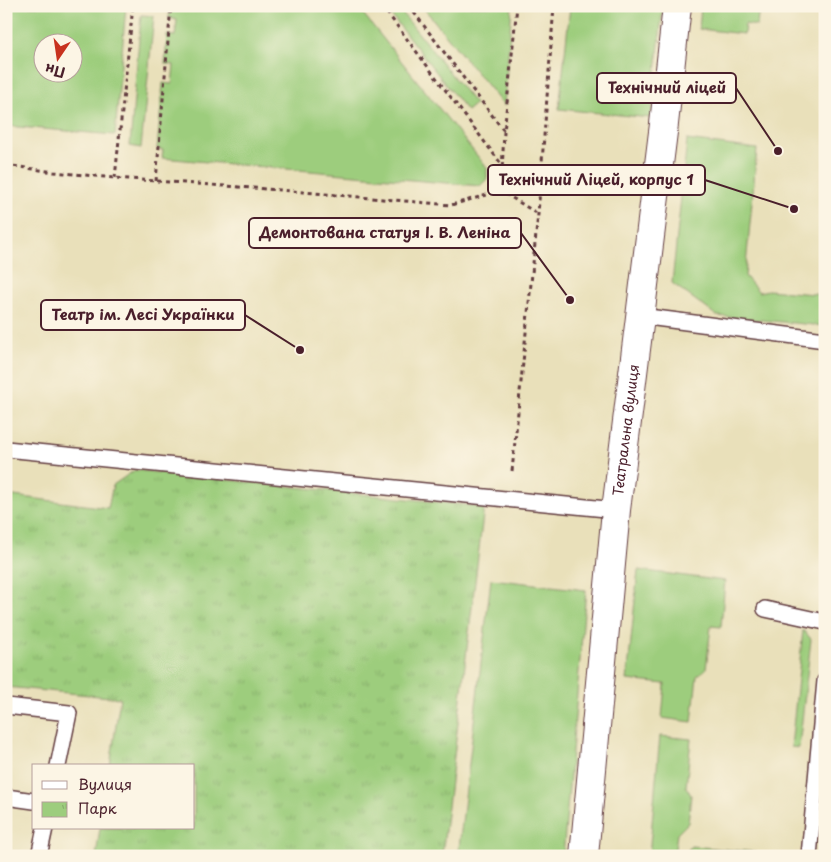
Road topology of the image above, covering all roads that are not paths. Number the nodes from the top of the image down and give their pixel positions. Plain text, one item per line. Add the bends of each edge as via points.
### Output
1 (677, 6) edge
2 (640, 316) junction
3 (825, 340) edge
4 (6, 449) edge
5 (616, 510) junction
6 (765, 609) dead end
7 (825, 622) edge
8 (825, 681) edge
9 (6, 706) edge
10 (58, 764) edge
11 (6, 797) edge
12 (32, 801) edge
13 (45, 830) edge
14 (40, 856) edge
15 (584, 856) edge
16 (809, 856) edge

1 - 2 street, Театральна вулиця
2 - 3 lane
2 - 5 street, Театральна вулиця
4 - 5 lane
5 - 15 street, Театральна вулиця
6 - 7 lane
8 - 16 lane
9 - 10 lane via 69,713
11 - 12 lane
13 - 14 lane

